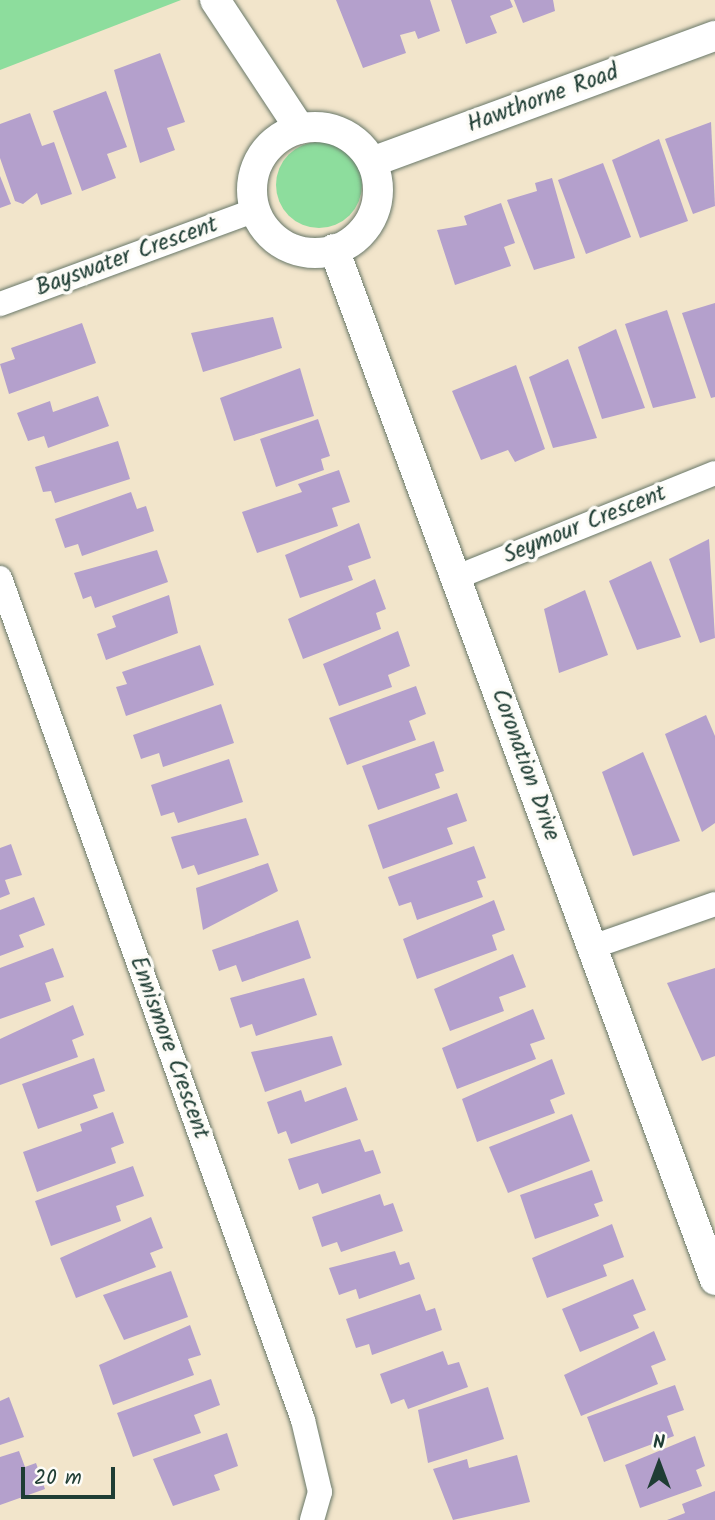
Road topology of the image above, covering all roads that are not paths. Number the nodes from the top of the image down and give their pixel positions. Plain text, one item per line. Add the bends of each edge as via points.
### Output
1 (215, 0) edge
2 (715, 36) edge
3 (300, 129) junction
4 (372, 162) junction
5 (255, 210) junction
6 (334, 250) junction
7 (0, 304) edge
8 (715, 472) edge
9 (0, 578) edge
10 (456, 578) junction
11 (715, 904) edge
12 (592, 947) junction
13 (715, 1280) edge
14 (312, 1520) edge

1 - 3 street
2 - 4 street, Hawthorne Road
3 - 4 street via 342,133
3 - 5 street via 281,136 260,160 252,189
4 - 6 street via 378,188 373,214 358,236
5 - 6 street via 278,241 296,250
5 - 7 street, Bayswater Crescent
6 - 10 street, Coronation Drive
8 - 10 street, Seymour Crescent
9 - 14 street, Ennismore Crescent via 303,1420 320,1492
10 - 12 street, Coronation Drive
11 - 12 street
12 - 13 street, Coronation Drive

